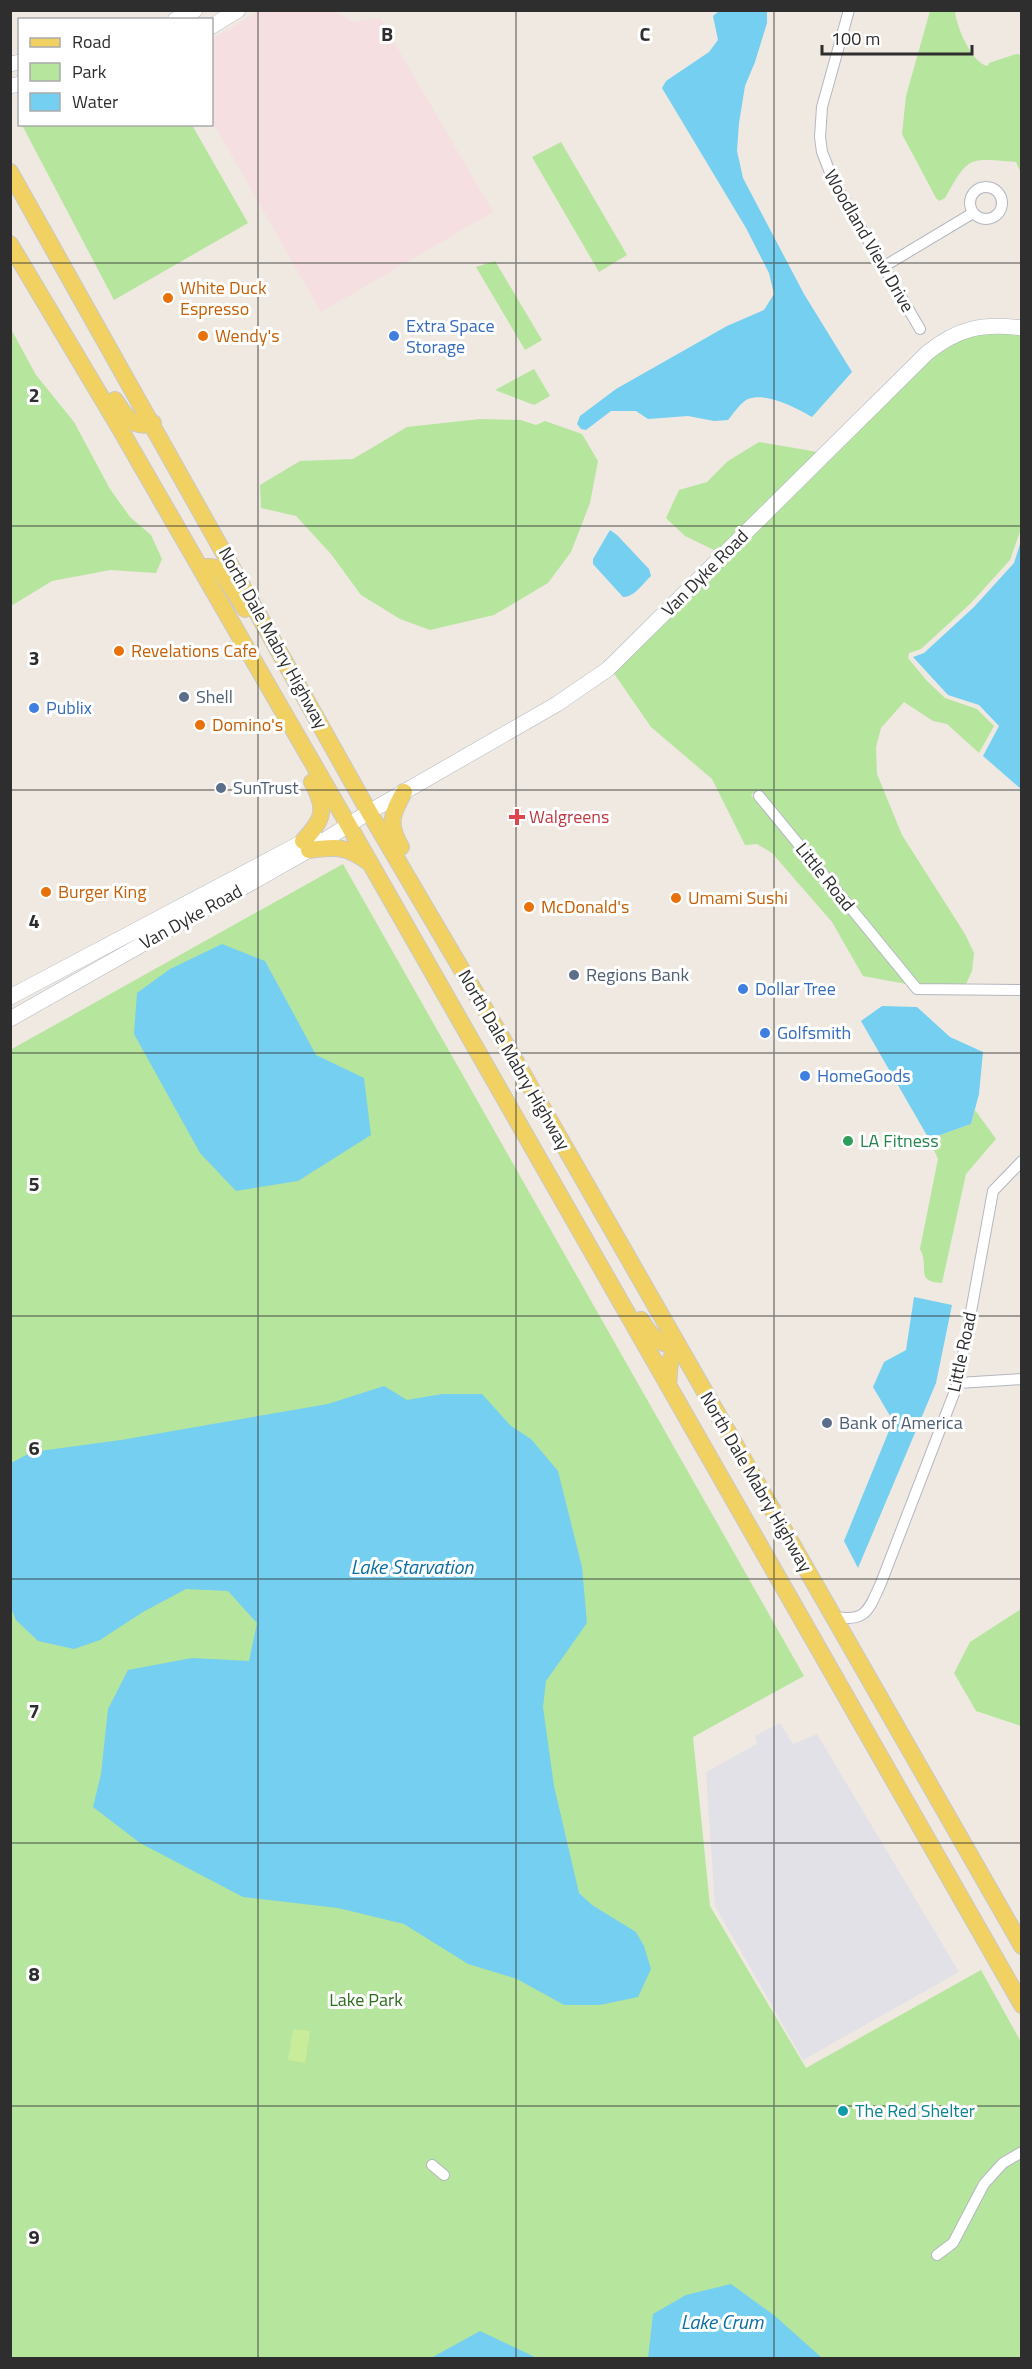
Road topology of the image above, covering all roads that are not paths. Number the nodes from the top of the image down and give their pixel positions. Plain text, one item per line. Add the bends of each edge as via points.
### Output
1 (195, 10) edge
2 (238, 10) edge
3 (849, 10) edge
4 (179, 18) edge
5 (213, 25) edge
6 (10, 172) edge
7 (973, 213) dead end
8 (13, 248) edge
9 (883, 267) junction
10 (1022, 328) edge
11 (920, 329) dead end
12 (153, 423) junction
13 (200, 567) junction
14 (226, 613) junction
15 (301, 687) junction
16 (404, 792) junction
17 (759, 796) dead end
18 (369, 812) junction
19 (348, 824) junction
20 (306, 845) junction
21 (370, 864) junction
22 (28, 987) junction
23 (1022, 990) edge
24 (10, 997) edge
25 (10, 1008) edge
26 (10, 1019) edge
27 (1022, 1161) edge
28 (562, 1201) junction
29 (673, 1338) junction
30 (1022, 1379) edge
31 (958, 1383) junction
32 (668, 1385) junction
33 (833, 1616) junction
34 (1022, 1946) edge
35 (1022, 2005) edge
36 (1022, 2152) edge
37 (432, 2165) dead end
38 (444, 2175) dead end
39 (937, 2255) dead end

1 - 4 street
2 - 5 street
3 - 9 street, Woodland View Drive via 822,107 820,137 832,180
6 - 12 main road, North Dale Mabry Highway
7 - 9 street
8 - 12 main road via 32,265 125,416 141,425
8 - 13 main road, North Dale Mabry Highway
9 - 11 street, Woodland View Drive
10 - 16 street, Van Dyke Road via 980,327 939,343 608,669 557,704
12 - 15 main road, North Dale Mabry Highway
13 - 14 main road, North Dale Mabry Highway
13 - 15 main road via 220,570 285,673
14 - 19 main road, North Dale Mabry Highway
14 - 20 main road via 254,679 322,804 318,826
15 - 18 main road, North Dale Mabry Highway
16 - 18 street, Van Dyke Road
16 - 29 main road via 392,818 395,838 617,1221 664,1308
17 - 23 street, Little Road via 917,989
18 - 19 street, Van Dyke Road
18 - 29 main road, North Dale Mabry Highway
19 - 20 street, Van Dyke Road
19 - 21 main road, North Dale Mabry Highway
20 - 21 main road via 343,848
20 - 22 street, Van Dyke Road
20 - 26 street, Van Dyke Road
21 - 28 main road, North Dale Mabry Highway
22 - 24 street, Van Dyke Road
22 - 25 street via 25,997
27 - 31 street, Little Road via 993,1191
28 - 29 main road via 583,1217 647,1330 666,1345
28 - 32 main road, North Dale Mabry Highway
29 - 32 main road
29 - 33 main road, North Dale Mabry Highway
30 - 31 street
31 - 33 street, Little Road via 870,1608 861,1617 849,1620
32 - 35 main road, North Dale Mabry Highway
33 - 34 main road, North Dale Mabry Highway
36 - 39 street via 1003,2163 984,2184 953,2243
37 - 38 street

